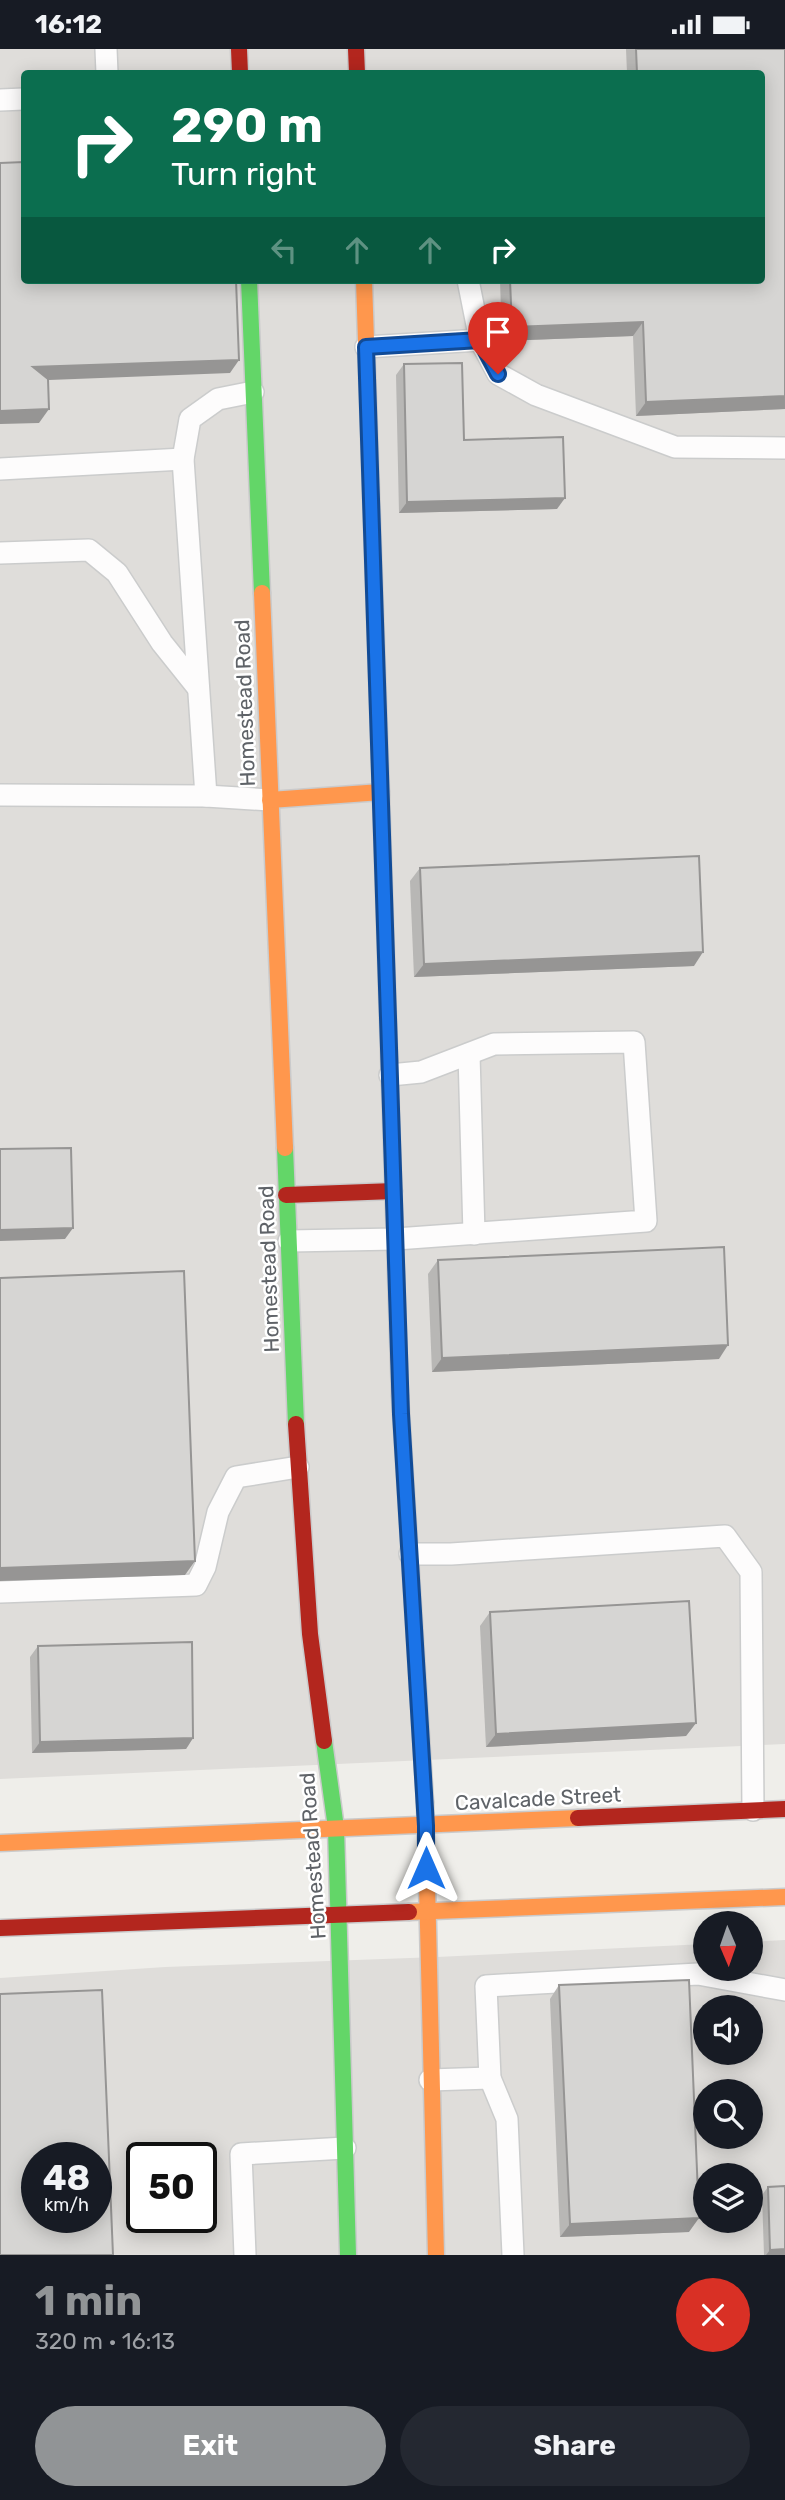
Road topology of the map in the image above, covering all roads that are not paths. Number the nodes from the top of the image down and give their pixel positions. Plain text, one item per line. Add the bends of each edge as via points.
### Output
1 (106, 49) edge
2 (239, 49) edge
3 (356, 49) edge
4 (107, 70) edge
5 (240, 70) edge
6 (357, 70) edge
7 (21, 99) edge
8 (0, 100) edge
9 (249, 284) edge
10 (364, 284) edge
11 (469, 284) edge
12 (480, 340) junction
13 (366, 347) junction
14 (253, 392) junction
15 (785, 448) edge
16 (183, 459) junction
17 (0, 469) edge
18 (0, 553) edge
19 (198, 688) junction
20 (381, 792) junction
21 (0, 795) edge
22 (206, 796) junction
23 (270, 800) junction
24 (468, 1054) junction
25 (390, 1075) junction
26 (394, 1191) junction
27 (286, 1195) junction
28 (474, 1234) junction
29 (396, 1239) junction
30 (289, 1241) junction
31 (298, 1467) junction
32 (410, 1554) junction
33 (0, 1592) edge
34 (785, 1809) edge
35 (753, 1810) junction
36 (426, 1826) junction
37 (336, 1828) junction
38 (0, 1843) edge
39 (785, 1897) edge
40 (426, 1910) junction
41 (339, 1914) junction
42 (0, 1928) edge
43 (785, 1990) edge
44 (490, 2078) junction
45 (430, 2080) junction
46 (345, 2148) junction
47 (244, 2255) edge
48 (348, 2255) edge
49 (436, 2255) edge
50 (513, 2255) edge

1 - 4 lane
2 - 5 main road
3 - 6 main road
7 - 8 lane
9 - 14 main road, Homestead Road
10 - 13 main road
11 - 12 lane
12 - 13 lane
12 - 15 lane via 498,374 536,395 675,447
13 - 20 main road
14 - 16 lane via 218,399 190,419
14 - 23 main road, Homestead Road
16 - 17 lane
16 - 19 lane
18 - 19 lane via 89,550 117,573 162,643
19 - 22 lane
20 - 23 main road
20 - 25 main road
21 - 22 lane
22 - 23 lane
23 - 27 main road, Homestead Road
24 - 25 lane via 421,1072
24 - 28 lane
24 - 28 lane via 494,1044 634,1042 646,1221
25 - 26 main road
26 - 27 main road
26 - 29 main road
27 - 30 main road, Homestead Road
28 - 29 lane
29 - 30 lane
29 - 32 main road
30 - 31 main road, Homestead Road
31 - 33 lane via 236,1477 218,1512 196,1585
31 - 37 main road, Homestead Road via 310,1634
32 - 35 lane via 725,1536 751,1572
32 - 36 main road
34 - 35 main road, Cavalcade Street
35 - 36 main road, Cavalcade Street
36 - 37 main road, Cavalcade Street
36 - 40 main road
37 - 38 main road, Cavalcade Street
37 - 41 main road, Homestead Road
39 - 40 main road
40 - 41 main road
40 - 45 main road
41 - 42 main road
41 - 46 main road, Homestead Road
43 - 44 lane via 698,1974 486,1986
44 - 45 lane
44 - 50 lane via 507,2119
45 - 49 main road
46 - 47 lane via 241,2154
46 - 48 main road, Homestead Road

